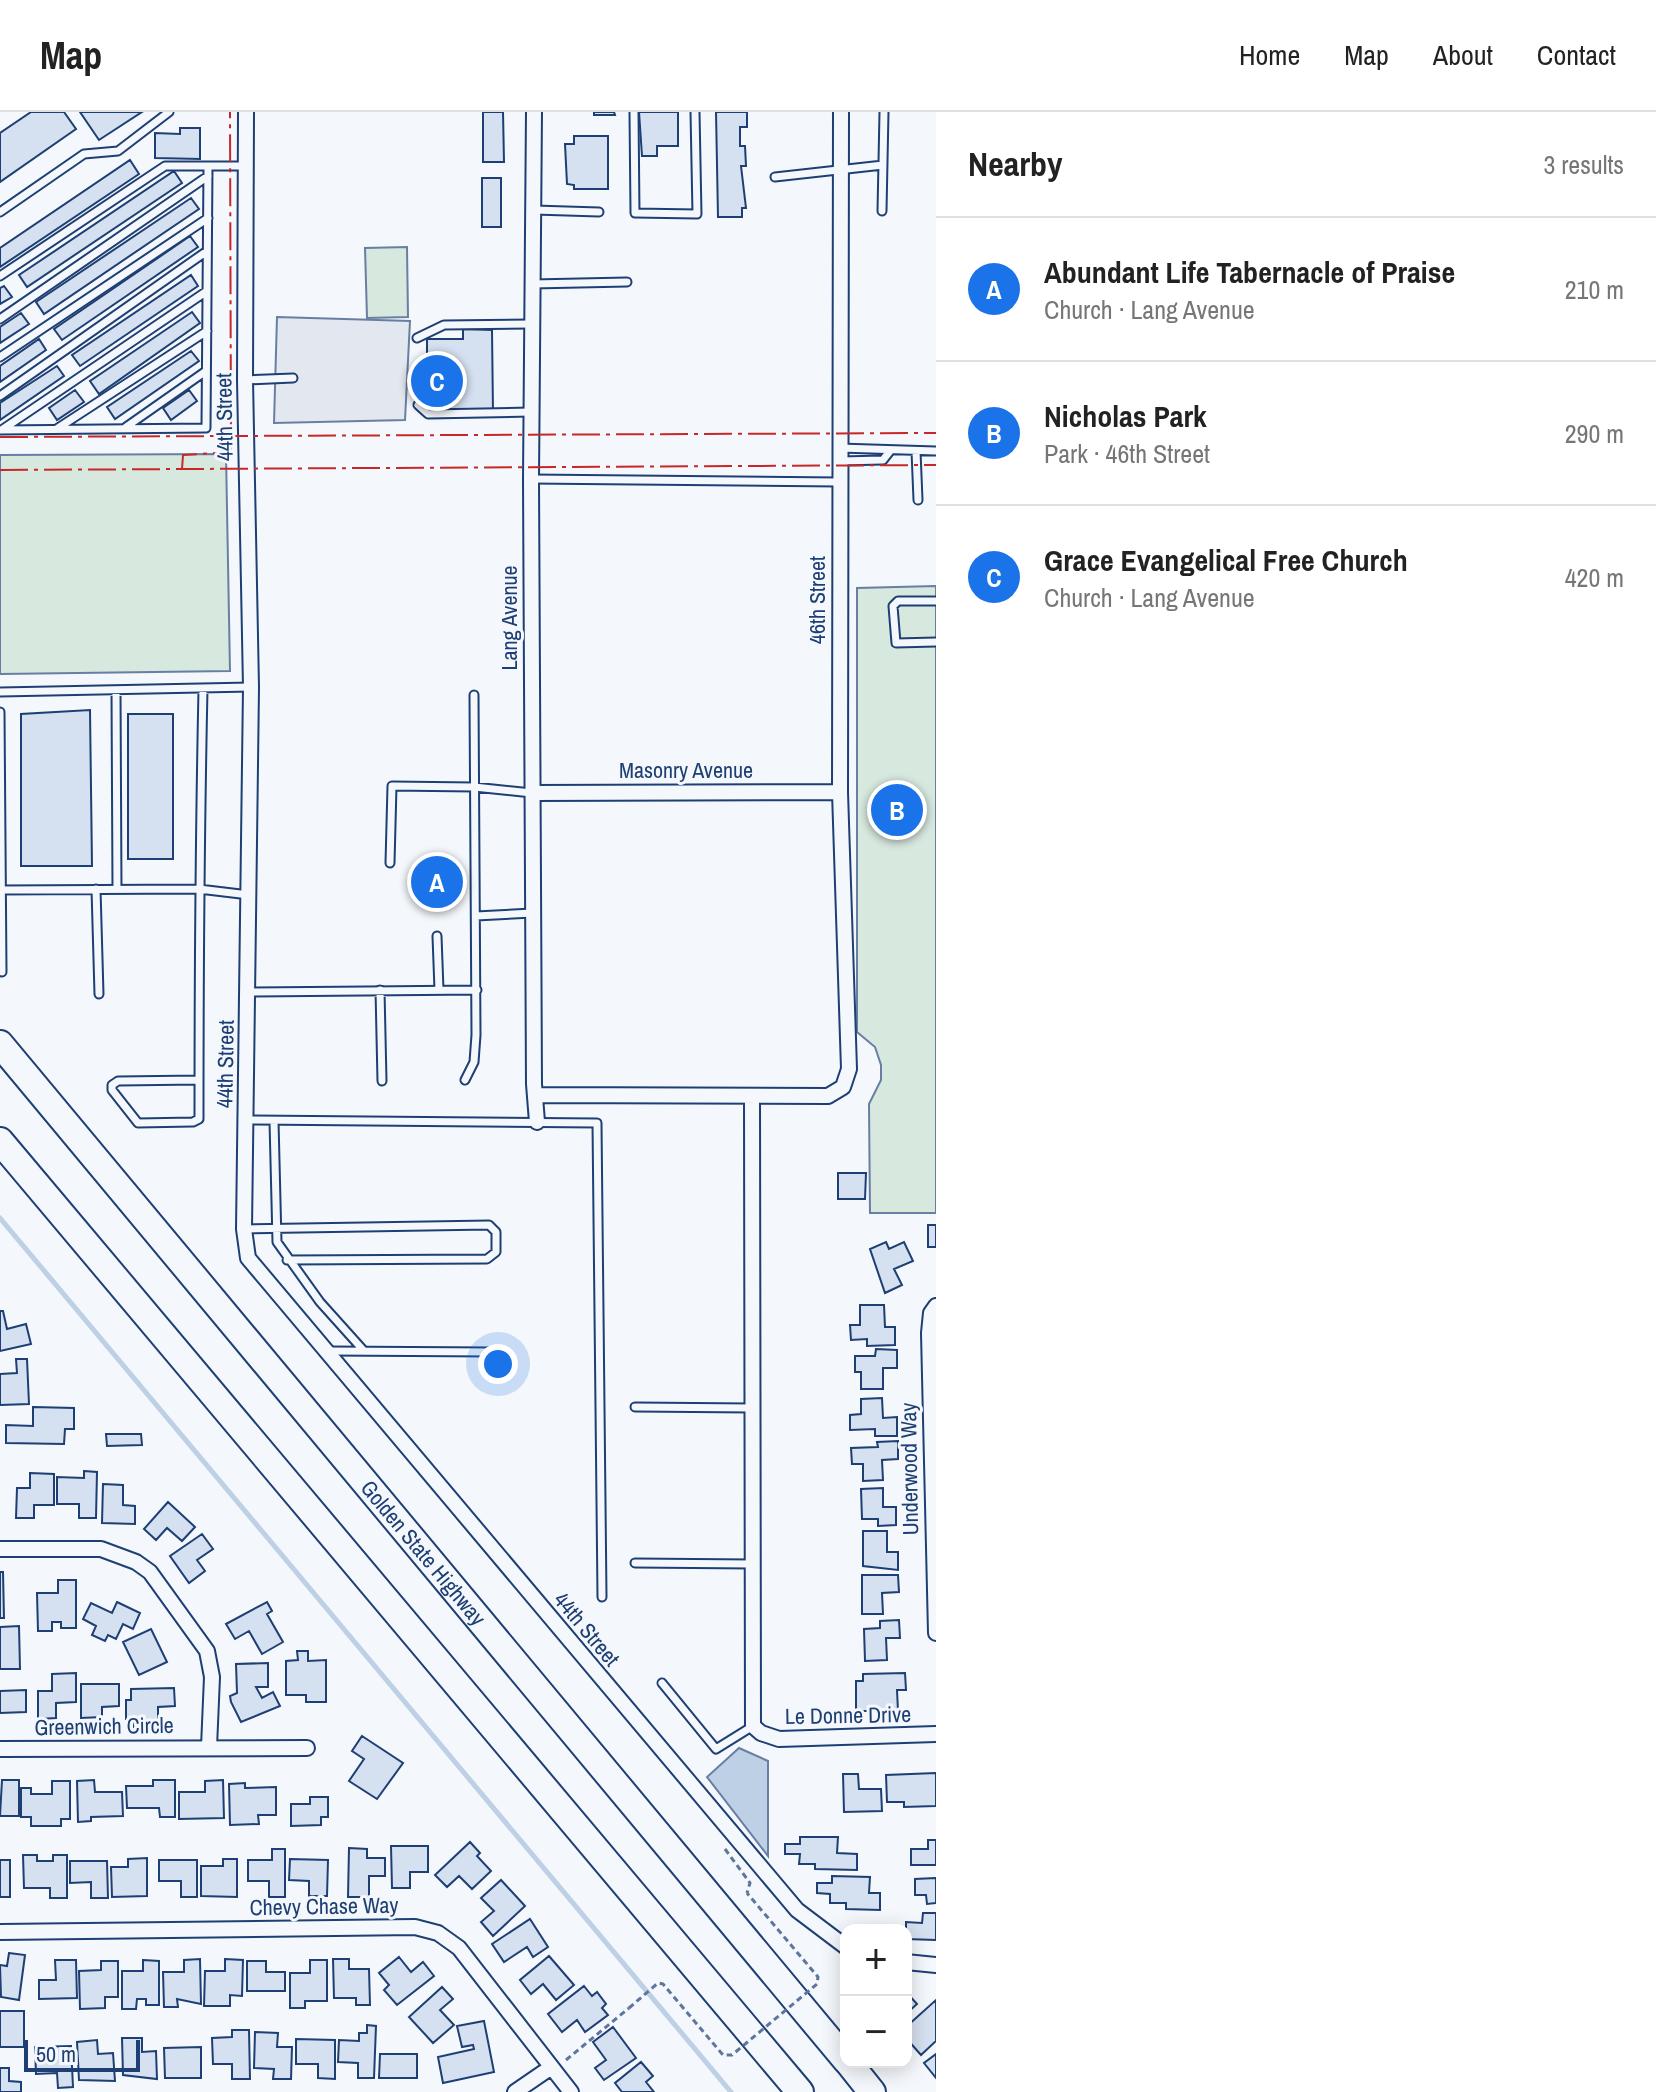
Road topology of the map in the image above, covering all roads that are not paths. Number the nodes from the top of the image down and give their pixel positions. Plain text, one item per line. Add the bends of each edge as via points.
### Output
1 (169, 112) edge
2 (246, 112) edge
3 (534, 112) edge
4 (634, 112) edge
5 (695, 112) edge
6 (841, 112) edge
7 (884, 112) edge
8 (883, 165) junction
9 (208, 166) junction
10 (247, 166) junction
11 (842, 168) junction
12 (208, 176) junction
13 (775, 177) dead end
14 (532, 210) junction
15 (882, 211) dead end
16 (0, 212) edge
17 (599, 212) dead end
18 (208, 218) junction
19 (207, 251) junction
20 (0, 276) edge
21 (627, 282) dead end
22 (532, 284) junction
23 (207, 291) junction
24 (0, 319) edge
25 (531, 324) junction
26 (207, 331) junction
27 (417, 338) dead end
28 (0, 357) edge
29 (206, 371) junction
30 (293, 378) dead end
31 (245, 380) junction
32 (0, 396) edge
33 (418, 405) dead end
34 (531, 412) junction
35 (56, 429) junction
36 (125, 429) junction
37 (1, 430) edge
38 (890, 451) junction
39 (916, 451) junction
40 (936, 451) edge
41 (838, 454) junction
42 (531, 479) junction
43 (839, 482) junction
44 (918, 500) dead end
45 (936, 601) edge
46 (936, 642) edge
47 (251, 687) junction
48 (203, 689) junction
49 (116, 690) junction
50 (0, 692) edge
51 (474, 695) dead end
52 (0, 712) edge
53 (474, 787) junction
54 (840, 792) junction
55 (532, 793) junction
56 (390, 863) dead end
57 (96, 889) junction
58 (117, 889) junction
59 (199, 889) junction
60 (1, 890) edge
61 (249, 895) junction
62 (533, 913) junction
63 (476, 916) junction
64 (437, 936) dead end
65 (2, 972) dead end
66 (380, 990) junction
67 (439, 990) junction
68 (477, 990) junction
69 (248, 992) junction
70 (99, 994) dead end
71 (0, 1044) edge
72 (199, 1080) junction
73 (465, 1080) dead end
74 (382, 1081) dead end
75 (537, 1095) junction
76 (752, 1099) junction
77 (246, 1120) junction
78 (274, 1121) junction
79 (537, 1122) junction
80 (0, 1141) edge
81 (274, 1227) junction
82 (244, 1229) junction
83 (287, 1260) junction
84 (936, 1306) edge
85 (326, 1351) junction
86 (364, 1351) junction
87 (493, 1352) dead end
88 (635, 1407) dead end
89 (752, 1408) junction
90 (0, 1549) edge
91 (635, 1563) dead end
92 (752, 1564) junction
93 (602, 1597) dead end
94 (936, 1633) edge
95 (662, 1683) dead end
96 (757, 1730) junction
97 (936, 1734) edge
98 (209, 1747) junction
99 (307, 1748) dead end
100 (0, 1749) edge
101 (0, 1932) edge
102 (840, 1942) edge
103 (912, 1963) edge
104 (936, 1965) edge
105 (840, 2053) edge
106 (550, 2068) junction
107 (853, 2068) edge
108 (515, 2092) edge
109 (571, 2092) edge
110 (800, 2092) edge
111 (872, 2092) edge

1 - 16 lane via 118,151 84,154
2 - 10 street, 44th Street
3 - 14 street, Lang Avenue
4 - 5 lane via 635,213 697,214
6 - 11 street, 46th Street
7 - 8 lane
8 - 11 lane
8 - 15 lane
9 - 10 lane
9 - 12 lane
9 - 20 lane via 165,166
10 - 31 street, 44th Street
11 - 13 lane
11 - 41 street, 46th Street
12 - 18 lane
12 - 24 lane
14 - 17 lane
14 - 22 street, Lang Avenue
18 - 19 lane
18 - 28 lane
19 - 23 lane
19 - 32 lane
21 - 22 lane
22 - 25 street, Lang Avenue
23 - 26 lane
23 - 37 lane
25 - 27 lane via 444,325
25 - 34 street, Lang Avenue
26 - 29 lane
26 - 35 lane
29 - 36 lane
29 - 36 lane via 206,428
30 - 31 lane
31 - 47 street, 44th Street
33 - 34 lane via 428,414
34 - 42 street, Lang Avenue
35 - 36 lane
35 - 37 lane
38 - 39 lane
38 - 41 lane via 880,447
38 - 41 lane via 883,460
39 - 40 lane
39 - 44 lane
41 - 43 street, 46th Street
42 - 43 lane
42 - 55 street, Lang Avenue
43 - 54 street, 46th Street
45 - 46 lane via 898,601 893,606 896,643
47 - 48 lane
47 - 61 street, 44th Street
48 - 49 lane
48 - 59 lane
49 - 50 lane
49 - 58 lane
51 - 53 lane
52 - 60 lane
53 - 55 lane
53 - 56 lane via 392,786
53 - 63 lane
54 - 55 street, Masonry Avenue
54 - 76 street, 46th Street via 849,1069 843,1087 828,1096
55 - 62 street, Lang Avenue
57 - 58 lane
57 - 60 lane
57 - 70 lane
58 - 59 lane
59 - 61 lane
59 - 72 lane
60 - 65 lane
61 - 69 street, 44th Street
62 - 63 lane
62 - 75 street, Lang Avenue
63 - 68 lane
64 - 67 lane
66 - 67 lane
66 - 69 lane
66 - 74 lane
67 - 68 lane
68 - 73 lane via 474,1062
69 - 77 street, 44th Street
71 - 105 highway, Golden State Highway
72 - 72 lane via 199,1115 193,1122 136,1122 112,1090 118,1081
75 - 76 street
75 - 79 street, Lang Avenue
76 - 89 street
77 - 78 lane
77 - 82 street, 44th Street
78 - 79 lane
78 - 81 lane
79 - 93 lane via 597,1123
80 - 110 highway
81 - 82 lane
81 - 83 lane
81 - 83 lane via 489,1225 496,1232 496,1252 487,1259
82 - 85 street, 44th Street via 248,1258
83 - 86 lane
84 - 94 street, Underwood Way via 929,1333
85 - 86 lane
85 - 102 street, 44th Street via 797,1910
86 - 87 lane
88 - 89 lane
89 - 92 street
90 - 98 street via 101,1549 150,1572 207,1651 212,1677
91 - 92 lane
92 - 96 street
95 - 96 lane via 716,1749
96 - 97 street, Le Donne Drive via 779,1739
98 - 99 street, Greenwich Circle
98 - 100 street, Greenwich Circle
101 - 106 street, Chevy Chase Way via 415,1927 438,1933 459,1948
103 - 104 street
106 - 108 street
106 - 109 street, Chevy Chase Way
107 - 111 highway, Golden State Highway

